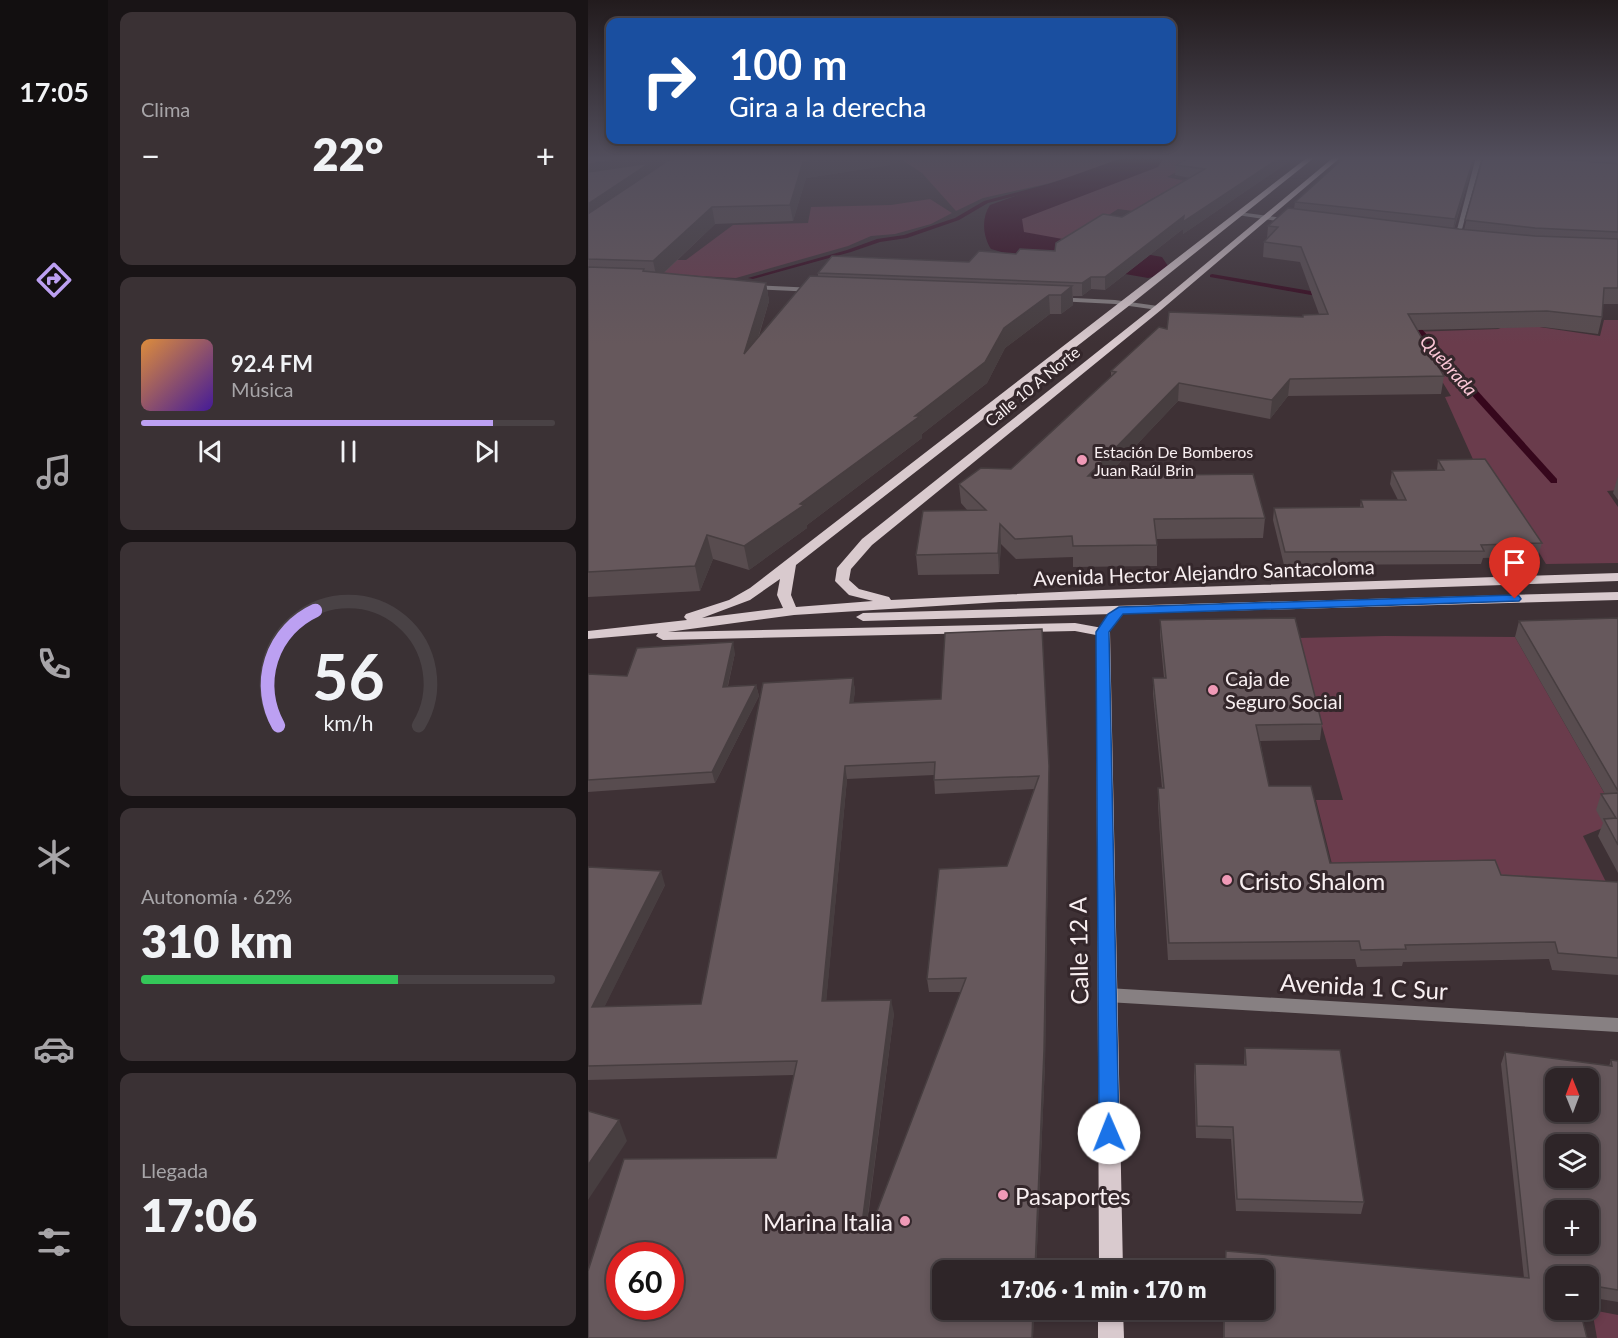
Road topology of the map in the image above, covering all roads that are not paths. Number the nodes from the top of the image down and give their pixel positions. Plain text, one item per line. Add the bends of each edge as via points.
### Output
1 (1232, 219) edge
2 (1263, 219) edge
3 (1280, 219) edge
4 (1462, 219) edge
5 (1296, 221) edge
6 (1445, 238) edge
7 (1456, 240) junction
8 (1467, 241) edge
9 (741, 287) edge
10 (823, 290) edge
11 (1045, 299) edge
12 (1127, 303) junction
13 (1158, 308) junction
14 (1025, 398) junction
15 (790, 563) junction
16 (1618, 577) edge
17 (1618, 596) edge
18 (944, 602) junction
19 (1119, 610) junction
20 (791, 611) junction
21 (1103, 632) junction
22 (627, 633) junction
23 (588, 635) edge
24 (1107, 995) junction
25 (1618, 1025) edge
26 (1111, 1260) edge
27 (1111, 1320) edge
28 (1111, 1338) edge

1 - 12 main road, Calle 10 A Norte
2 - 13 main road, Calle 10 A Norte
3 - 5 street
4 - 7 street
6 - 7 street
7 - 8 street
9 - 10 street
11 - 12 street
12 - 13 street
12 - 14 main road, Calle 10 A Norte
13 - 14 main road, Calle 10 A Norte
14 - 15 main road, Calle 10 A Norte
14 - 18 main road, Calle 10 A Norte via 867,542 842,574 847,588 862,596
15 - 20 main road via 784,595
15 - 22 main road, Calle 10 A Norte via 752,595 734,604
16 - 18 main road, Avenida Hector Alejandro Santacoloma
17 - 19 main road, Avenida Hector Alejandro Santacoloma
18 - 20 main road, Avenida Hector Alejandro Santacoloma
19 - 20 main road, Avenida Hector Alejandro Santacoloma via 839,617
19 - 21 main road
20 - 22 main road, Avenida Hector Alejandro Santacoloma
21 - 22 main road via 1075,627 679,637
21 - 24 main road, Calle 12 A
22 - 23 main road
24 - 25 street, Avenida 1 C Sur
24 - 26 main road, Calle 12 A
27 - 28 main road

